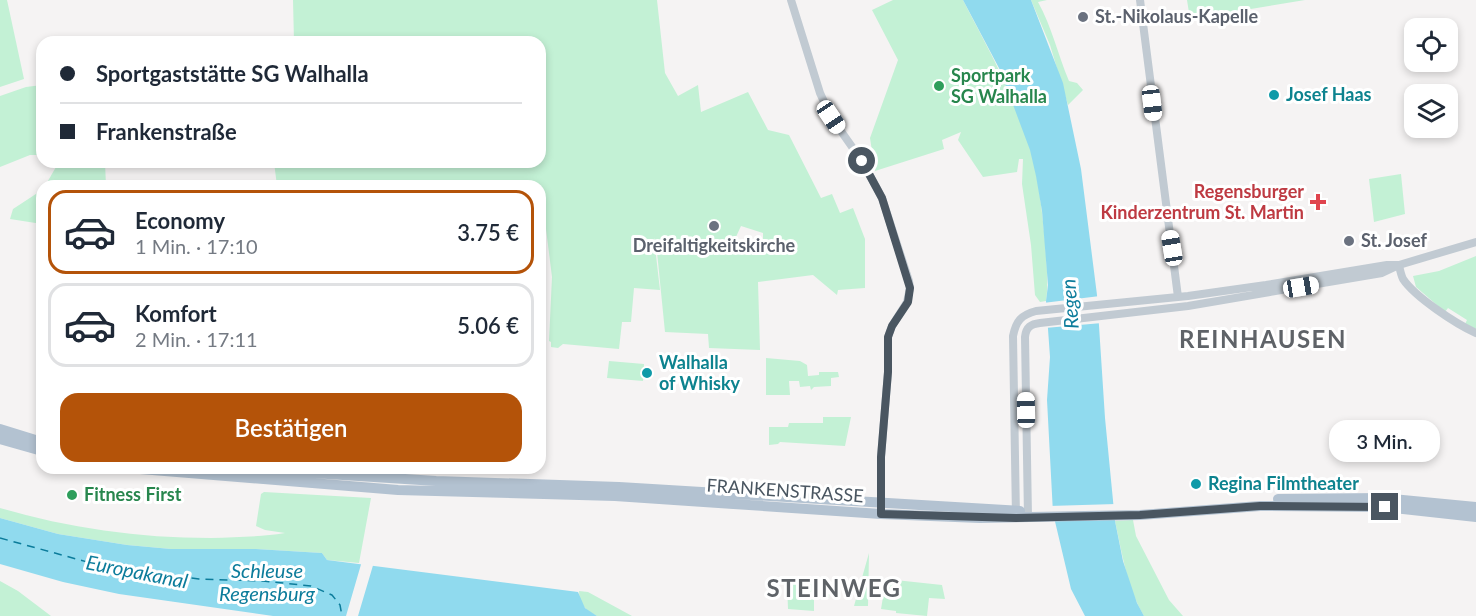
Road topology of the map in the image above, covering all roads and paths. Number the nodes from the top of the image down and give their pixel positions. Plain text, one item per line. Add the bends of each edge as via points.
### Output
1 (791, 0) edge
2 (1140, 0) edge
3 (1476, 242) edge
4 (1399, 265) junction
5 (1178, 297) junction
6 (1476, 333) edge
7 (0, 429) edge
8 (0, 439) edge
9 (36, 440) edge
10 (36, 449) edge
11 (202, 474) edge
12 (328, 474) edge
13 (1476, 507) edge
14 (881, 509) junction
15 (1139, 512) junction
16 (1016, 514) junction
17 (1033, 514) junction
18 (1476, 517) edge

1 - 14 street via 825,106 882,198 909,281 910,296 888,337
2 - 5 street
3 - 4 street
4 - 5 street
4 - 6 street via 1403,278 1430,304
4 - 17 street via 1388,272 1323,284 1030,326 1026,330
5 - 16 street via 1039,311 1021,317 1014,330
7 - 9 main road
8 - 10 main road
11 - 14 main road, FRANKENSTRASSE via 398,490
12 - 14 main road, FRANKENSTRASSE via 619,487
13 - 15 main road, FRANKENSTRASSE via 1352,498 1271,500
14 - 16 main road, FRANKENSTRASSE
15 - 17 main road, FRANKENSTRASSE
15 - 18 main road, FRANKENSTRASSE via 1260,506 1368,507
16 - 17 main road, FRANKENSTRASSE

